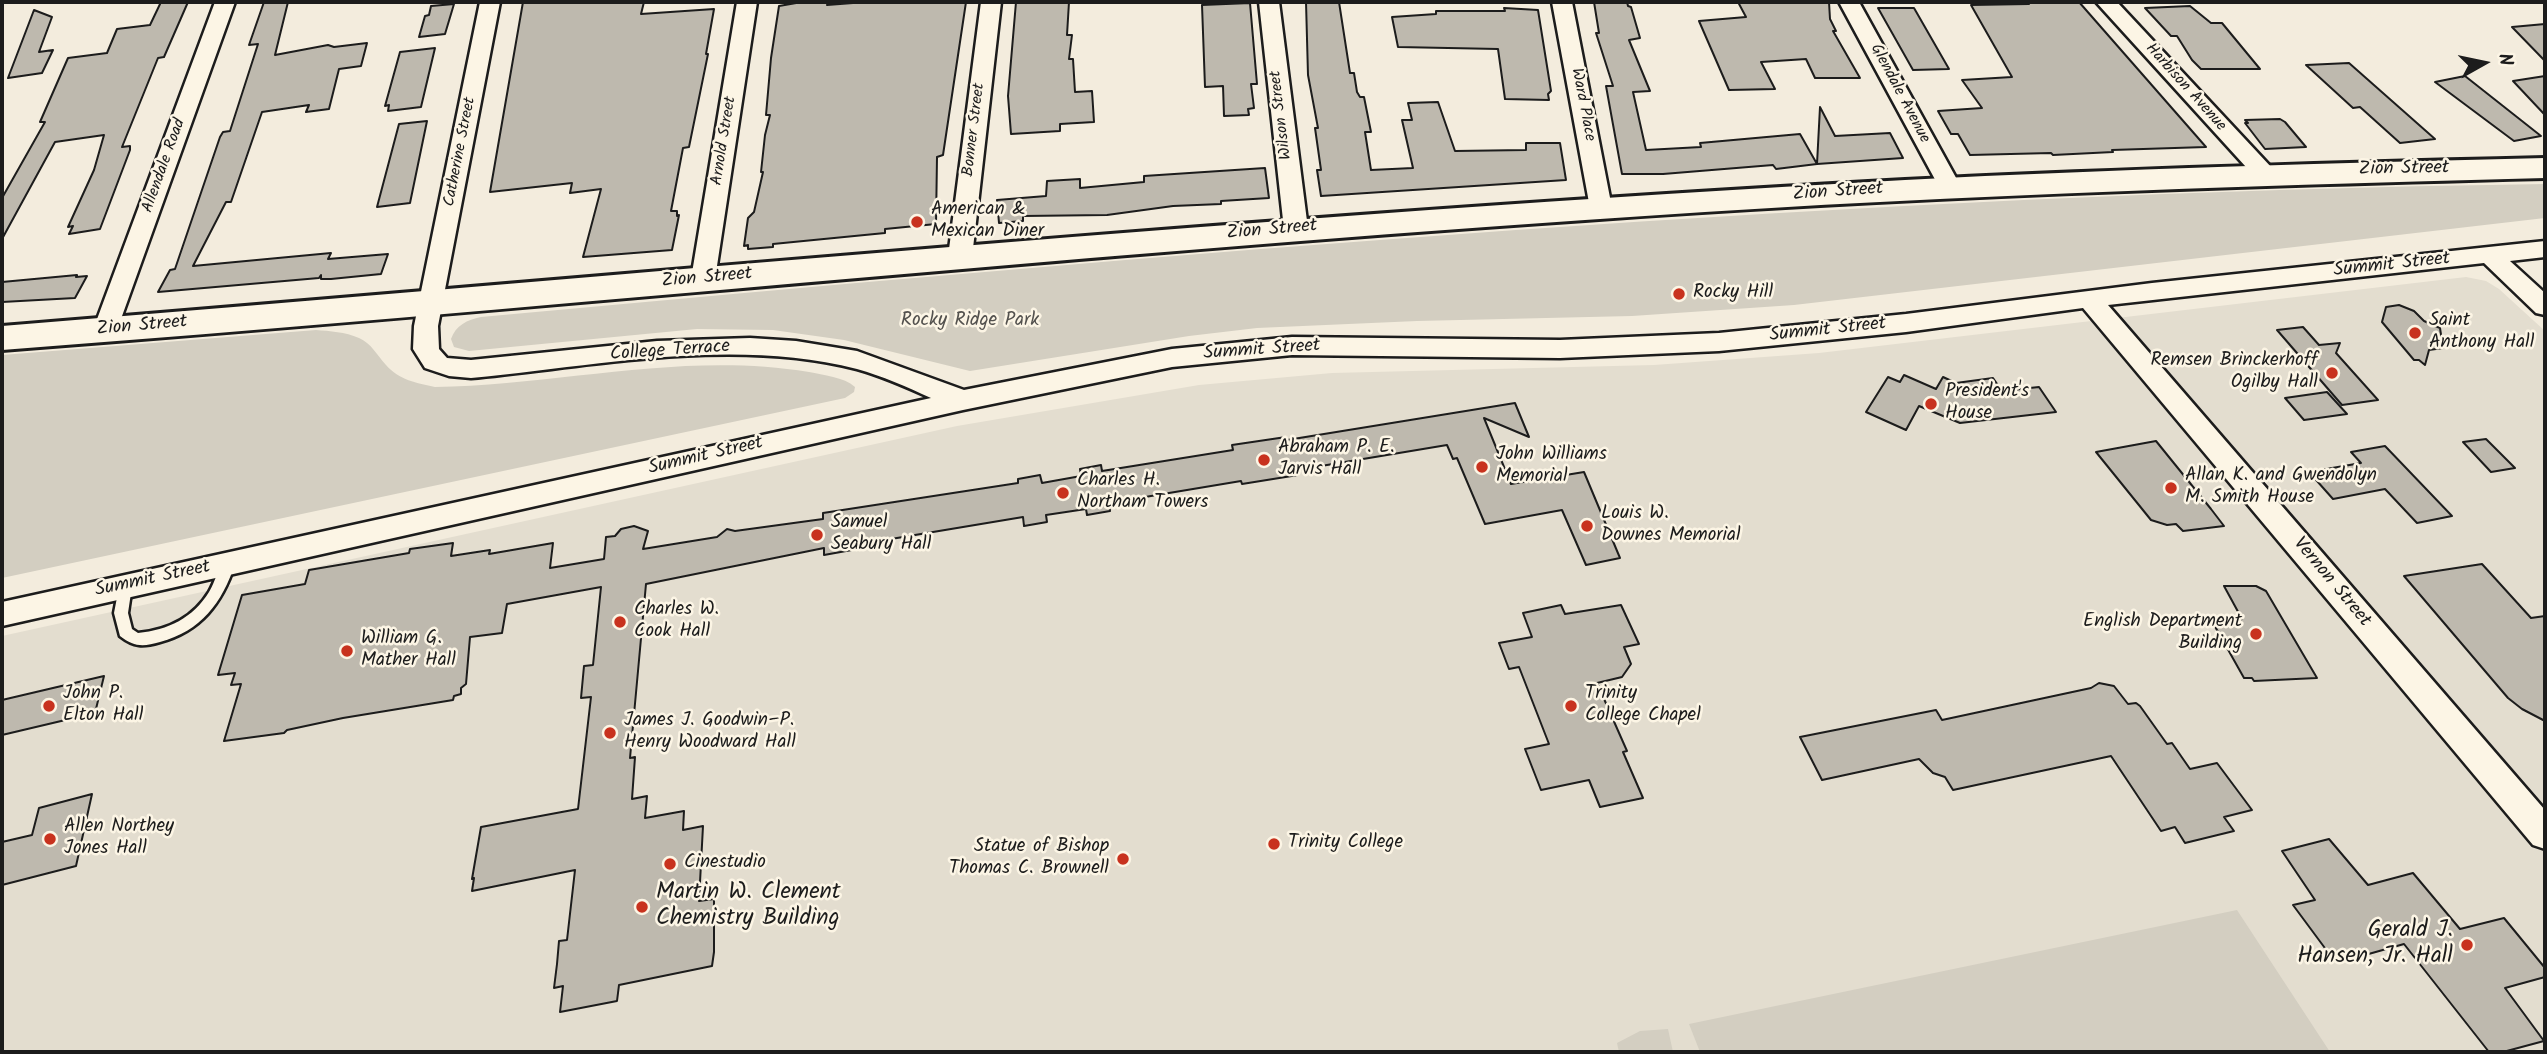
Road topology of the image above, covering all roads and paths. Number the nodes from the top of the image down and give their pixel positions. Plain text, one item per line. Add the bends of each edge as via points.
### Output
1 (225, 2) edge
2 (491, 2) edge
3 (747, 2) edge
4 (992, 2) edge
5 (1269, 2) edge
6 (1562, 2) edge
7 (1849, 2) edge
8 (2106, 2) edge
9 (2545, 168) edge
10 (2264, 173) junction
11 (1949, 185) junction
12 (1601, 208) junction
13 (1296, 229) junction
14 (2545, 249) edge
15 (2490, 256) junction
16 (960, 257) junction
17 (703, 279) junction
18 (2089, 299) junction
19 (431, 303) junction
20 (2545, 307) edge
21 (105, 330) junction
22 (2, 338) edge
23 (962, 400) junction
24 (228, 564) junction
25 (125, 586) junction
26 (2, 614) edge
27 (2545, 834) edge

1 - 21 street, Allendale Road
2 - 19 street, Catherine Street
3 - 17 street, Arnold Street
4 - 16 street, Bonner Street
5 - 13 street, Wilson Street
6 - 12 street, Ward Place
7 - 11 street, Glendale Avenue
8 - 10 street, Harbison Avenue
9 - 10 main road, Zion Street
10 - 11 main road, Zion Street
11 - 12 main road, Zion Street
12 - 13 main road, Zion Street
13 - 16 main road, Zion Street
14 - 15 street, Summit Street
15 - 18 street, Summit Street
15 - 20 street
16 - 17 main road, Zion Street
17 - 19 main road, Zion Street
18 - 23 street, Summit Street via 1695,344 1560,349 1292,346 1172,358
18 - 27 street, Vernon Street
19 - 21 main road, Zion Street
19 - 23 street, College Terrace via 424,342 426,353 439,366 522,365 708,346 778,346 845,357
21 - 22 main road, Zion Street
23 - 24 street, Summit Street
24 - 25 street, Summit Street
24 - 25 lane via 215,596 195,618 180,631 160,638 136,640 125,632 121,613
25 - 26 street, Summit Street

